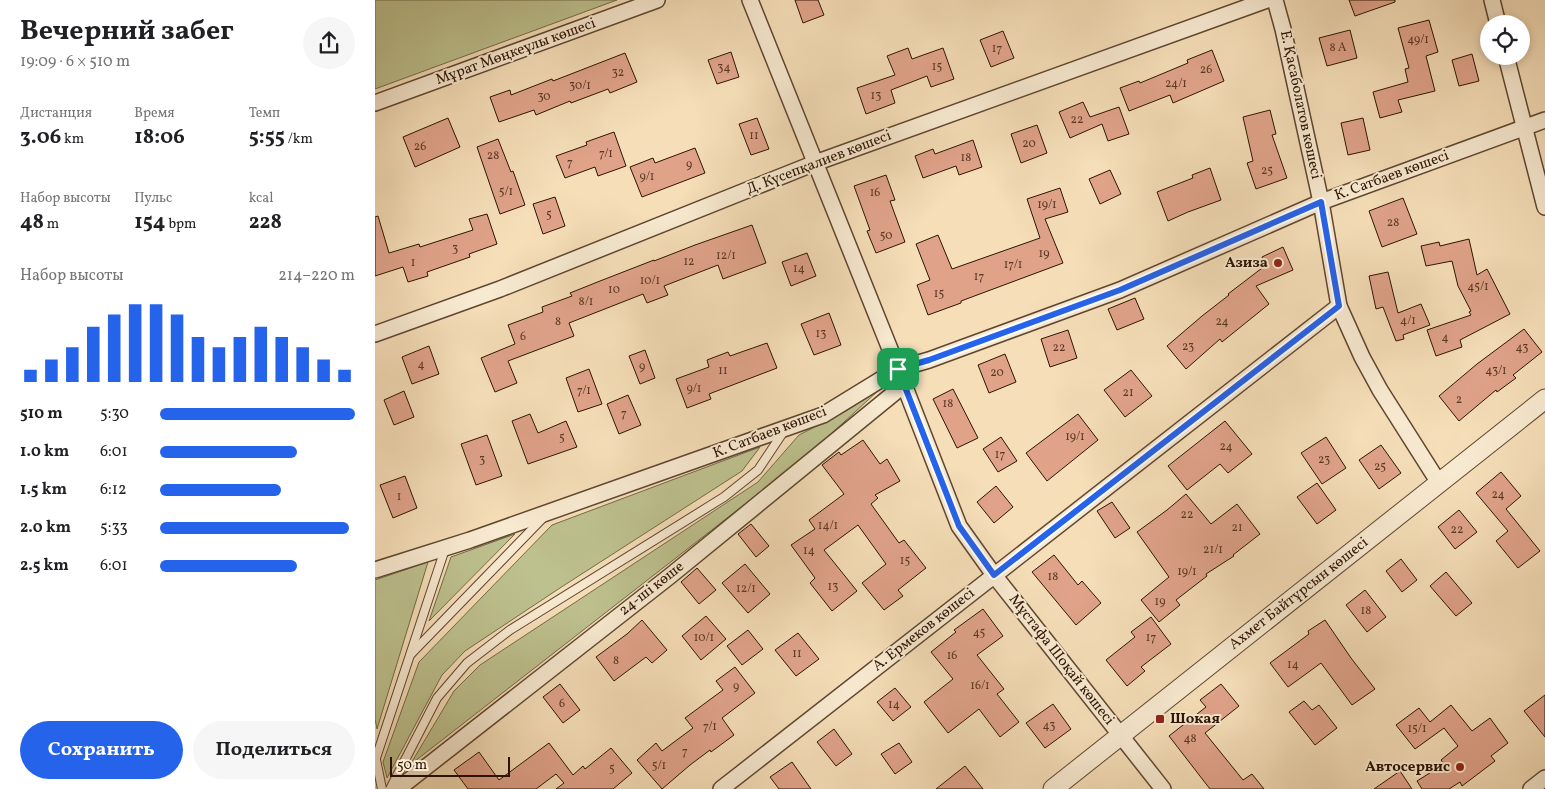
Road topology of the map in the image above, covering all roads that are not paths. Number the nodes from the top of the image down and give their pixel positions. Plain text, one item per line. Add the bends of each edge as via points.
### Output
1 (657, 0) edge
2 (750, 0) edge
3 (1267, 0) edge
4 (1275, 0) edge
5 (1492, 0) edge
6 (1496, 15) edge
7 (1508, 65) edge
8 (375, 103) edge
9 (1545, 120) edge
10 (1523, 127) junction
11 (815, 163) junction
12 (1321, 202) junction
13 (1545, 207) edge
14 (1339, 306) junction
15 (375, 334) edge
16 (898, 369) junction
17 (904, 386) junction
18 (1545, 399) edge
19 (785, 428) junction
20 (1439, 483) junction
21 (547, 513) junction
22 (445, 548) junction
23 (375, 570) edge
24 (994, 575) junction
25 (409, 656) junction
26 (1120, 736) junction
27 (375, 757) edge
28 (1545, 778) edge
29 (382, 789) edge
30 (389, 789) edge
31 (397, 789) edge
32 (721, 789) edge
33 (1053, 789) edge
34 (1163, 789) edge
35 (1531, 789) edge

1 - 8 street, Мұрат Мөңкеұлы көшесі
2 - 11 street, Мұстафа Шоқай көшесі
3 - 11 street, Д. Күсепқалиев көшесі
4 - 12 street, Е. Қасаболатов көшесі
5 - 6 street
7 - 10 street
9 - 10 street, К. Сатбаев көшесі
10 - 12 street, К. Сатбаев көшесі
10 - 13 street
11 - 15 street, Д. Күсепқалиев көшесі via 500,289
11 - 16 street, Мұстафа Шоқай көшесі
12 - 14 street, Е. Қасаболатов көшесі
12 - 16 street, К. Сатбаев көшесі via 1120,290
14 - 20 street, Е. Қасаболатов көшесі via 1380,390
14 - 24 street, А. Ермеков көшесі
16 - 17 street, Мұстафа Шоқай көшесі
16 - 19 street, К. Сатбаев көшесі via 823,415
17 - 24 street, Мұстафа Шоқай көшесі via 959,526
17 - 31 street, 24-ші көше via 670,576
18 - 20 street, Ахмет Байтұрсын көшесі
19 - 21 street, К. Сатбаев көшесі
19 - 30 lane via 758,470 724,497 510,630 467,662 437,698
20 - 26 street, Ахмет Байтұрсын көшесі
21 - 22 street, К. Сатбаев көшесі
21 - 25 lane
22 - 23 street, К. Сатбаев көшесі
22 - 25 lane
24 - 26 street, Мұстафа Шоқай көшесі
24 - 32 street, А. Ермеков көшесі
25 - 27 lane
26 - 33 street, Ахмет Байтұрсын көшесі
26 - 34 street, Мұстафа Шоқай көшесі
27 - 29 lane
28 - 35 street

